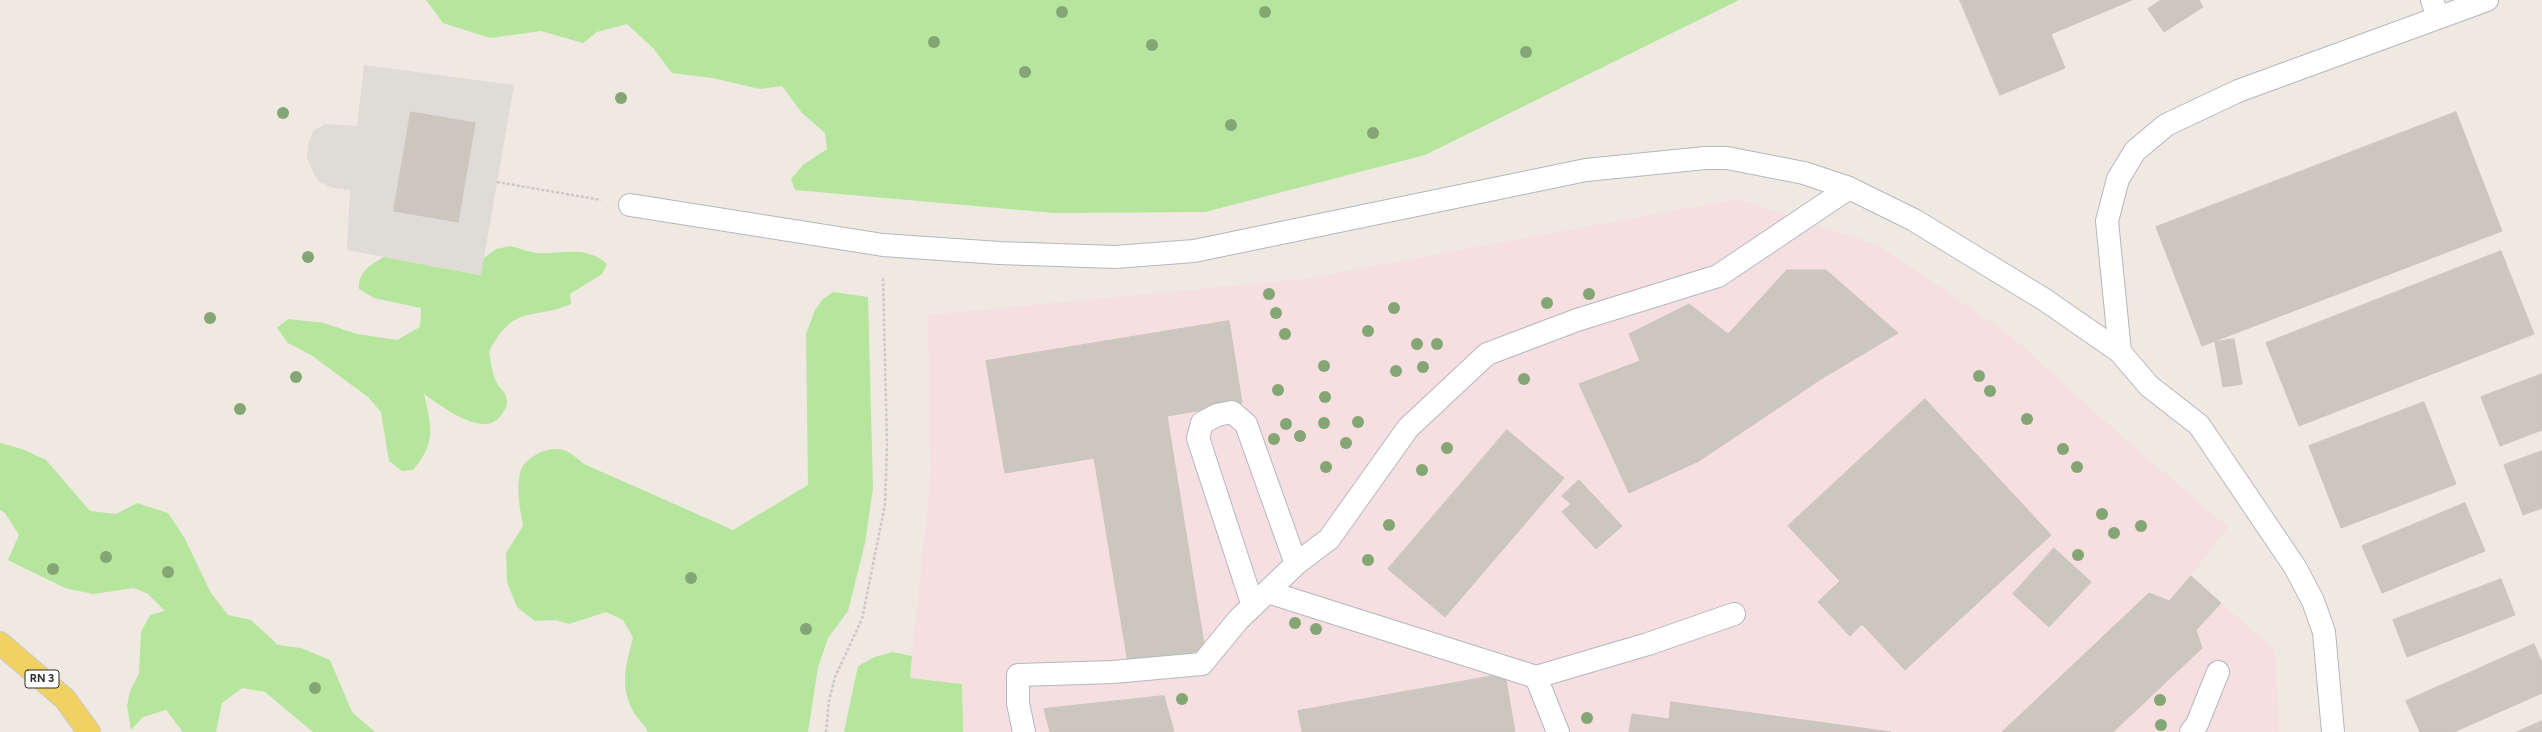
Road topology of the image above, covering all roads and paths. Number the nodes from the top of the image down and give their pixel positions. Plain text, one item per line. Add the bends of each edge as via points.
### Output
1 (2487, 0) edge
2 (2435, 8) edge
3 (497, 182) dead end
4 (1849, 188) junction
5 (630, 205) joint
6 (883, 245) junction
7 (2120, 352) junction
8 (1296, 564) junction
9 (1260, 599) junction
10 (1734, 614) dead end
11 (0, 643) edge
12 (2218, 672) dead end
13 (1536, 677) junction
14 (89, 732) edge
15 (826, 732) edge
16 (1024, 732) edge
17 (1558, 732) edge
18 (2191, 732) edge
19 (2333, 732) edge

1 - 2 street
2 - 7 street via 2238,91 2166,125 2135,151 2118,179 2106,221
3 - 5 path
4 - 6 street via 1762,163 1705,158 1586,170 1194,250 1115,257
4 - 7 street via 1914,220 1977,256
4 - 8 street via 1718,276 1577,320 1487,354 1408,428 1330,539
5 - 6 street
6 - 15 path via 887,446 885,504 862,619 835,677 829,701
7 - 19 street via 2149,386 2199,425 2295,567 2313,601 2324,632
8 - 9 street
8 - 9 street via 1246,424 1232,412 1217,415 1202,423 1198,438
9 - 13 street
9 - 16 street via 1238,620 1202,664 1113,672 1018,675 1018,703
10 - 13 street via 1648,644
11 - 14 main road, RN 3 via 65,699
12 - 18 street via 2197,724
13 - 17 street

